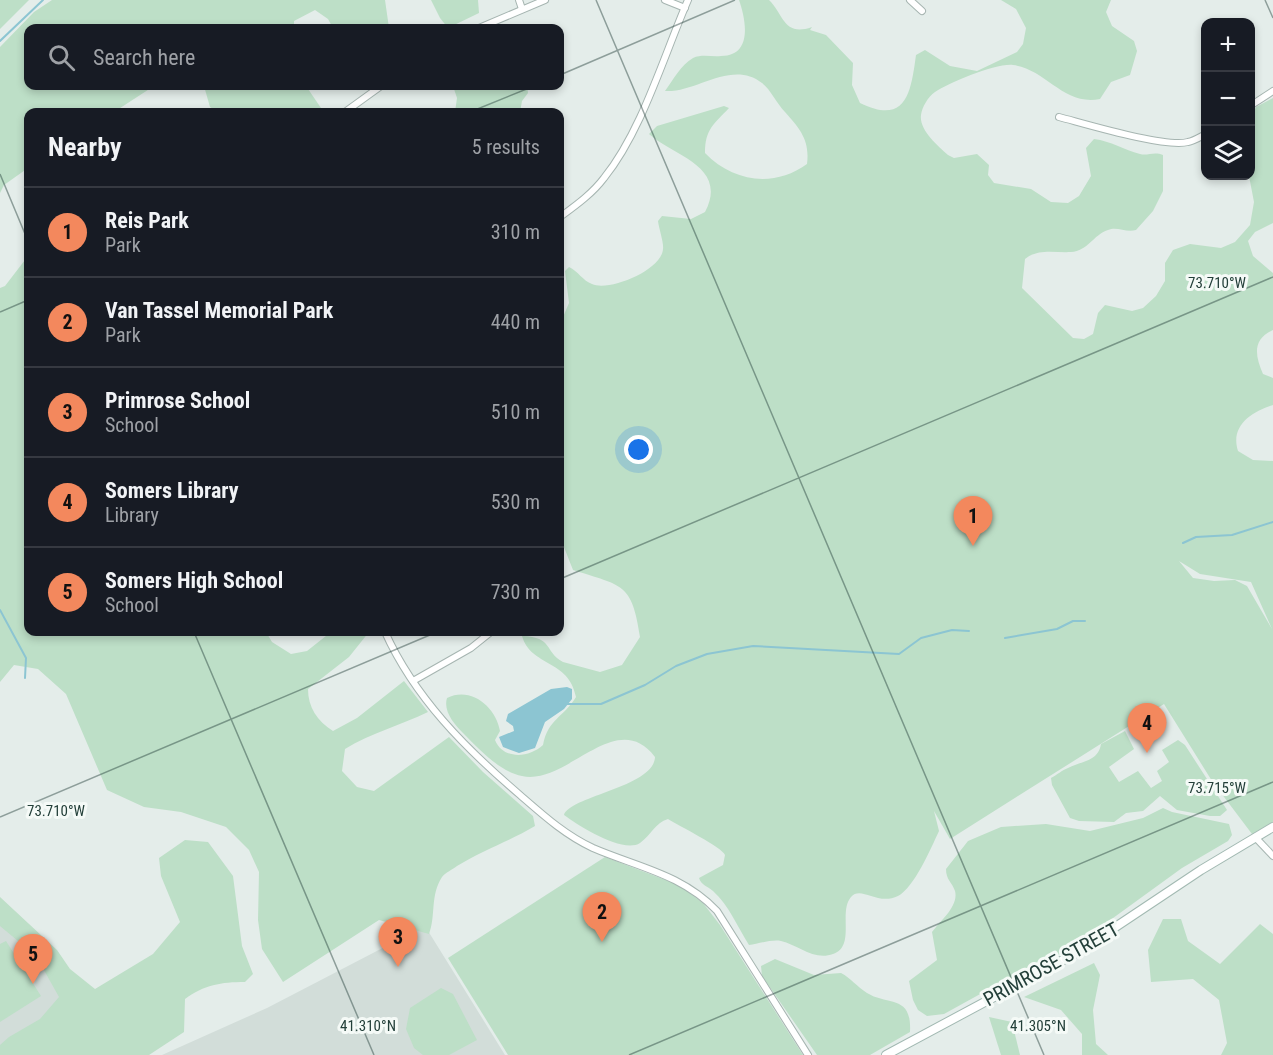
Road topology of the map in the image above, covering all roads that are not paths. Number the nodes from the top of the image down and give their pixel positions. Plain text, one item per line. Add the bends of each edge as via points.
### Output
1 (519, 0) edge
2 (545, 0) edge
3 (665, 0) edge
4 (688, 0) edge
5 (910, 0) edge
6 (685, 8) junction
7 (522, 9) junction
8 (922, 11) dead end
9 (488, 24) edge
10 (375, 90) edge
11 (1273, 91) edge
12 (1255, 103) edge
13 (351, 108) edge
14 (1059, 117) dead end
15 (1201, 136) edge
16 (564, 214) edge
17 (387, 636) edge
18 (486, 636) edge
19 (413, 681) junction
20 (1273, 827) edge
21 (1255, 837) junction
22 (1273, 856) edge
23 (808, 1055) edge
24 (886, 1055) edge

1 - 7 street
2 - 7 street
3 - 6 street
4 - 6 street
5 - 8 street
6 - 16 street via 653,86 614,163 586,197
7 - 9 street
10 - 13 street
11 - 12 street
14 - 15 street via 1176,143
17 - 19 street
18 - 19 street
19 - 23 street via 468,750 560,830 593,848 676,880 705,899 717,911
20 - 21 main road, PRIMROSE STREET
21 - 22 street
21 - 24 main road, PRIMROSE STREET via 1078,952

